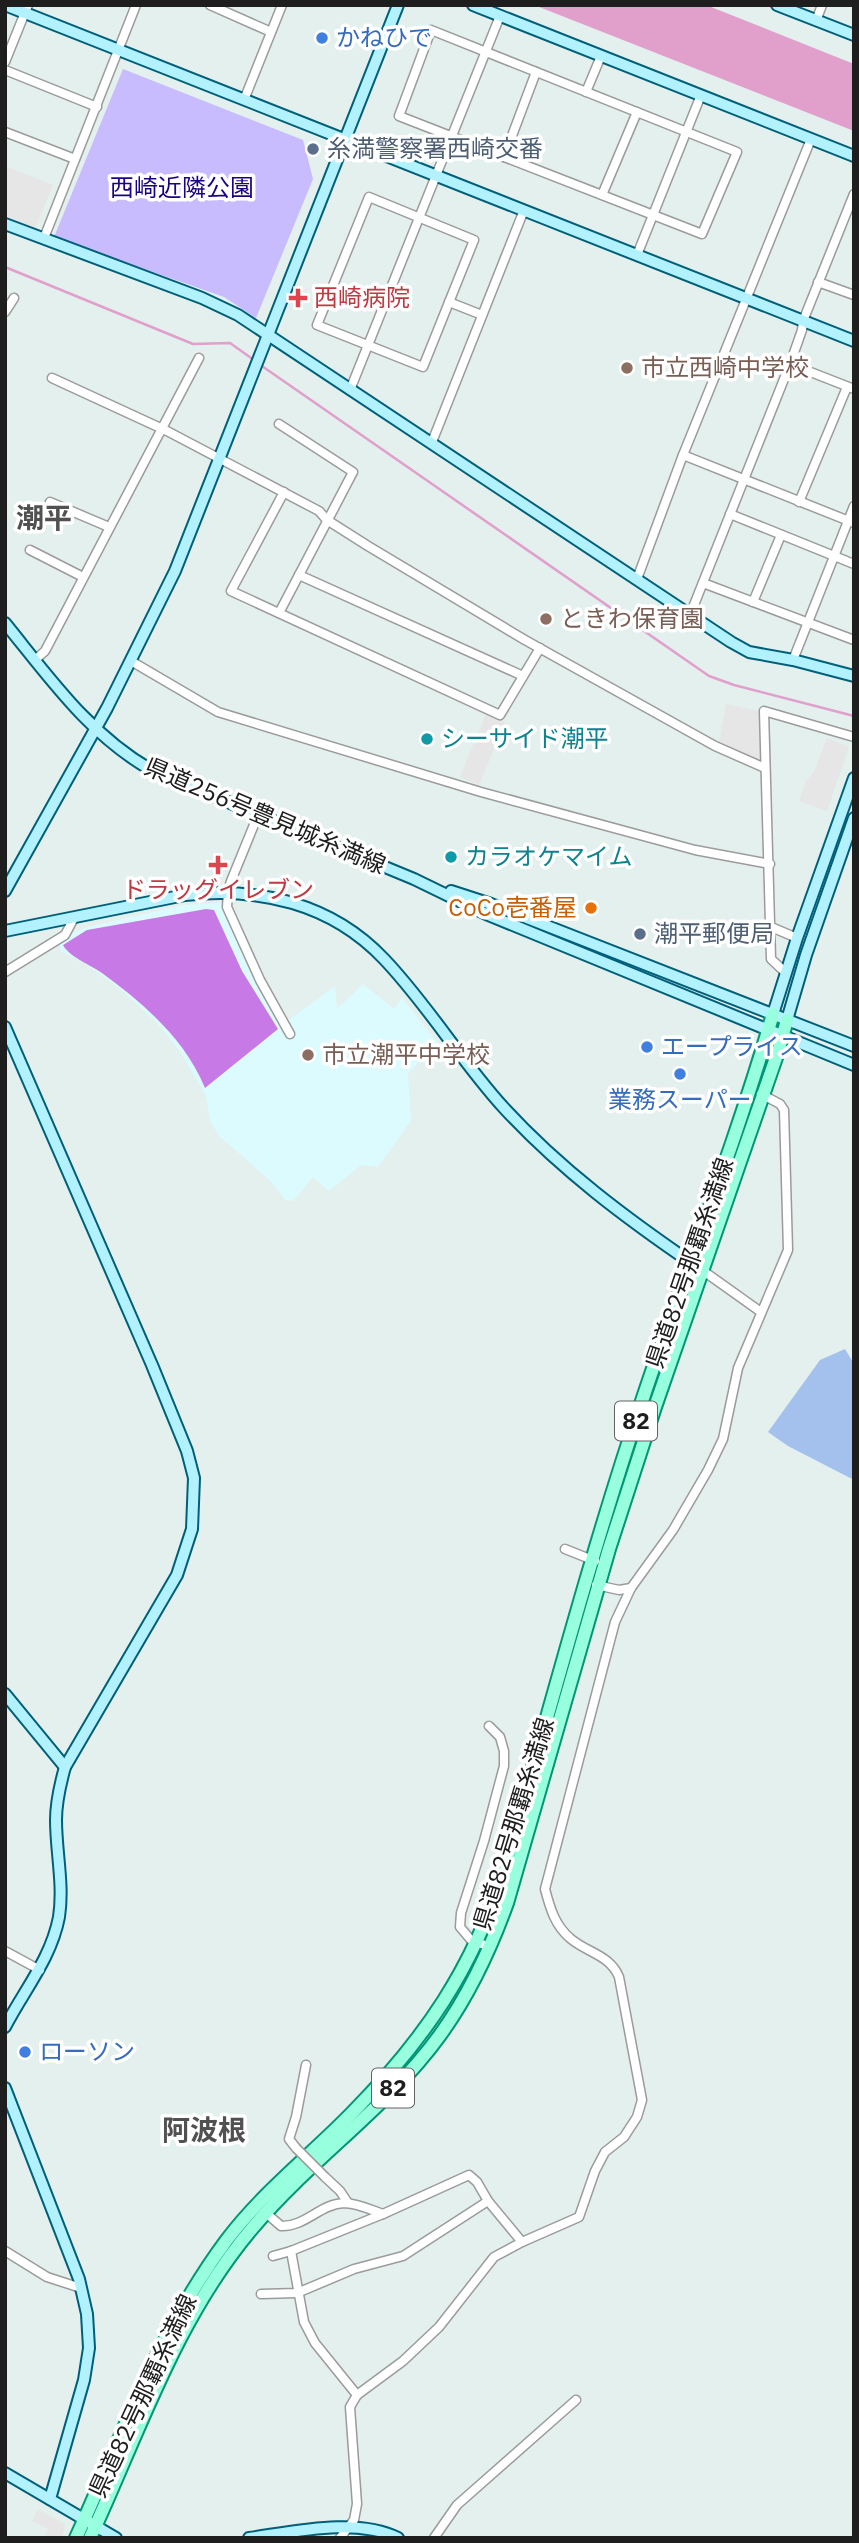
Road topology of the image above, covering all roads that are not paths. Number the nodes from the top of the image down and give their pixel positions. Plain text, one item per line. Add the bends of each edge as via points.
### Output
1 (5, 5) edge
2 (136, 5) edge
3 (210, 5) edge
4 (282, 5) edge
5 (398, 5) edge
6 (473, 5) edge
7 (777, 5) edge
8 (822, 5) edge
9 (26, 9) edge
10 (500, 16) junction
11 (816, 21) junction
12 (271, 32) junction
13 (854, 35) edge
14 (119, 50) junction
15 (486, 52) junction
16 (601, 56) junction
17 (5, 62) edge
18 (5, 70) edge
19 (536, 72) junction
20 (586, 92) junction
21 (701, 95) junction
22 (244, 100) junction
23 (97, 107) junction
24 (637, 112) junction
25 (687, 131) junction
26 (5, 132) edge
27 (452, 137) junction
28 (345, 139) junction
29 (811, 139) junction
30 (854, 156) edge
31 (504, 157) junction
32 (75, 159) junction
33 (436, 175) junction
34 (602, 195) junction
35 (853, 195) edge
36 (524, 210) junction
37 (653, 215) junction
38 (419, 218) junction
39 (5, 224) edge
40 (44, 238) junction
41 (637, 255) junction
42 (818, 282) junction
43 (854, 295) edge
44 (14, 298) dead end
45 (747, 298) junction
46 (449, 302) junction
47 (5, 312) edge
48 (482, 315) junction
49 (803, 321) junction
50 (267, 336) junction
51 (854, 341) edge
52 (368, 345) junction
53 (199, 358) dead end
54 (790, 364) junction
55 (52, 378) dead end
56 (850, 388) edge
57 (350, 390) junction
58 (278, 424) dead end
59 (160, 429) junction
60 (432, 442) junction
61 (683, 455) junction
62 (220, 460) junction
63 (744, 478) junction
64 (284, 492) junction
65 (50, 502) dead end
66 (800, 502) junction
67 (854, 506) edge
68 (730, 514) junction
69 (327, 520) junction
70 (851, 522) edge
71 (109, 527) junction
72 (781, 535) junction
73 (30, 550) dead end
74 (834, 556) junction
75 (854, 564) edge
76 (299, 575) junction
77 (83, 577) junction
78 (638, 579) junction
79 (703, 583) junction
80 (753, 602) junction
81 (279, 613) junction
82 (690, 615) junction
83 (5, 623) edge
84 (808, 623) junction
85 (854, 640) edge
86 (540, 648) junction
87 (35, 660) junction
88 (793, 660) junction
89 (131, 661) junction
90 (523, 676) junction
91 (854, 676) edge
92 (95, 729) junction
93 (854, 737) edge
94 (765, 768) junction
95 (854, 778) edge
96 (258, 816) junction
97 (854, 818) edge
98 (770, 864) junction
99 (414, 879) junction
100 (5, 891) edge
101 (228, 892) junction
102 (74, 918) junction
103 (771, 927) junction
104 (5, 931) edge
105 (797, 938) junction
106 (5, 972) edge
107 (786, 973) junction
108 (773, 1014) junction
109 (787, 1020) junction
110 (5, 1027) edge
111 (768, 1031) junction
112 (290, 1034) dead end
113 (782, 1037) junction
114 (854, 1046) edge
115 (854, 1065) edge
116 (750, 1090) junction
117 (763, 1095) junction
118 (690, 1262) junction
119 (702, 1270) junction
120 (761, 1312) junction
121 (565, 1549) dead end
122 (598, 1562) junction
123 (592, 1584) junction
124 (631, 1588) junction
125 (5, 1694) edge
126 (489, 1726) dead end
127 (65, 1767) junction
128 (484, 1945) junction
129 (5, 1951) edge
130 (40, 1970) junction
131 (5, 2027) edge
132 (306, 2065) dead end
133 (5, 2088) edge
134 (17, 2118) junction
135 (5, 2120) edge
136 (488, 2201) junction
137 (348, 2203) junction
138 (266, 2213) junction
139 (383, 2214) junction
140 (522, 2242) junction
141 (5, 2250) edge
142 (291, 2251) junction
143 (273, 2256) dead end
144 (82, 2288) junction
145 (298, 2293) junction
146 (261, 2294) dead end
147 (357, 2395) junction
148 (576, 2400) dead end
149 (5, 2473) edge
150 (50, 2500) junction
151 (349, 2527) junction
152 (90, 2528) edge
153 (392, 2536) edge
154 (76, 2538) edge
155 (116, 2538) edge
156 (250, 2538) edge
157 (340, 2538) edge
158 (434, 2538) edge

1 - 9 street
2 - 14 street
3 - 12 street
4 - 12 street
5 - 28 street
6 - 10 street
7 - 11 street
8 - 11 street
9 - 14 street
9 - 17 street
10 - 15 street
10 - 16 street
11 - 13 street
12 - 22 street
14 - 22 street
14 - 23 street
15 - 19 street
15 - 27 street
15 - 27 street via 431,30 399,116
16 - 20 street
16 - 21 street
18 - 23 street
19 - 20 street
19 - 31 street
20 - 24 street
21 - 25 street
21 - 29 street
22 - 28 street
23 - 32 street
24 - 25 street
24 - 34 street
25 - 37 street
25 - 37 street via 737,152 702,234
26 - 32 street
27 - 31 street
27 - 33 street
28 - 33 street
28 - 50 street
29 - 30 street
29 - 45 street
31 - 34 street
32 - 40 street
33 - 36 street
33 - 38 street
34 - 37 street
35 - 42 street
36 - 41 street
36 - 48 street
37 - 41 street
38 - 46 street via 474,240
38 - 52 street
38 - 52 street via 369,197 317,325
39 - 40 street
40 - 50 street via 202,298
41 - 45 street
42 - 43 street
42 - 49 street
44 - 47 street
45 - 49 street
45 - 61 street
46 - 48 street
46 - 52 street via 423,366
48 - 60 street
49 - 51 street
49 - 54 street
50 - 57 street
50 - 62 street
52 - 57 street
53 - 59 street
54 - 56 street
54 - 63 street
55 - 59 street
56 - 66 street
57 - 60 street
58 - 69 street via 353,472
59 - 62 street
59 - 71 street
60 - 78 street
61 - 63 street
61 - 78 street
62 - 64 street
62 - 89 street
63 - 66 street
63 - 68 street
64 - 69 street
64 - 81 street via 231,591
65 - 71 street
66 - 70 street
67 - 70 street
68 - 72 street
68 - 79 street
69 - 76 street
69 - 86 street
70 - 74 street
71 - 77 street
72 - 74 street
72 - 80 street
73 - 77 street
74 - 75 street
74 - 84 street
76 - 81 street
76 - 90 street
77 - 87 street via 45,651
78 - 82 street
79 - 80 street
79 - 82 street
80 - 84 street
81 - 90 street via 500,715
82 - 88 street via 749,652
83 - 87 street, 県道256号豊見城糸満線
84 - 85 street
84 - 88 street
86 - 90 street
86 - 94 street via 715,746
87 - 92 street, 県道256号豊見城糸満線
88 - 91 street
89 - 92 street
89 - 98 street via 218,712 494,796 695,850
92 - 96 street, 県道256号豊見城糸満線 via 153,771
92 - 100 street
93 - 94 street via 764,711
94 - 98 street
95 - 105 street
96 - 99 street, 県道256号豊見城糸満線
96 - 101 street
97 - 109 street
98 - 103 street
99 - 108 street, 県道256号豊見城糸満線 via 491,904
99 - 111 street, 県道256号豊見城糸満線 via 486,914
101 - 102 street via 185,895
101 - 112 street via 227,907
101 - 118 street via 293,902 336,922 371,947 528,1133 573,1174
102 - 104 street
102 - 106 street via 65,934
103 - 105 street
103 - 107 street via 771,959
105 - 107 street
107 - 108 street
108 - 109 street, 県道256号豊見城糸満線
108 - 111 main road, 県道82号那覇糸満線 / 82
109 - 113 main road, 県道82号那覇糸満線 / 82
109 - 114 street, 県道256号豊見城糸満線
110 - 127 street via 152,1365 194,1478 192,1529 177,1575
111 - 113 street, 県道256号豊見城糸満線
111 - 116 main road, 県道82号那覇糸満線 / 82
113 - 115 street, 県道256号豊見城糸満線
113 - 117 main road, 県道82号那覇糸満線 / 82
116 - 117 street
116 - 118 main road, 県道82号那覇糸満線 / 82
117 - 119 main road, 県道82号那覇糸満線 / 82
117 - 120 street via 784,1110 789,1226 788,1250
118 - 119 street
118 - 122 main road, 県道82号那覇糸満線 / 82 via 642,1401
119 - 120 street
119 - 122 main road, 県道82号那覇糸満線 / 82
120 - 124 street via 738,1368 723,1439 673,1530
121 - 122 street
122 - 123 main road, 県道82号那覇糸満線 / 82
123 - 124 street
123 - 128 main road, 県道82号那覇糸満線 / 82
124 - 140 street via 615,1622 545,1889 560,1927 615,1967 642,2101 624,2137 600,2161 579,2217
125 - 127 street
126 - 128 street via 500,1737 504,1766 460,1927 471,1940
127 - 130 street via 56,1819 60,1914
128 - 138 main road, 県道82号那覇糸満線 / 82 via 457,2009 423,2056
128 - 152 main road, 県道82号那覇糸満線 / 82 via 408,2051 247,2215 209,2264 163,2342
129 - 130 street
130 - 131 street
132 - 137 street, bridge via 289,2139
133 - 134 street
134 - 135 street
134 - 144 street
136 - 139 street via 469,2175
136 - 140 street
136 - 145 street via 403,2256 354,2269
137 - 138 street via 317,2211 292,2226 281,2226
137 - 139 street
138 - 152 main road, 県道82号那覇糸満線 / 82 via 219,2271 187,2323
139 - 142 street
140 - 147 street via 494,2257 439,2327
141 - 144 street via 47,2277
142 - 143 street
142 - 145 street
144 - 150 street via 89,2348
145 - 146 street
145 - 147 street via 304,2322 316,2343
147 - 151 street via 350,2407 357,2504
148 - 158 street via 457,2505
149 - 150 street
150 - 152 street
151 - 153 street
151 - 156 street
151 - 157 street
152 - 154 main road, 県道82号那覇糸満線 / 82
152 - 155 street

